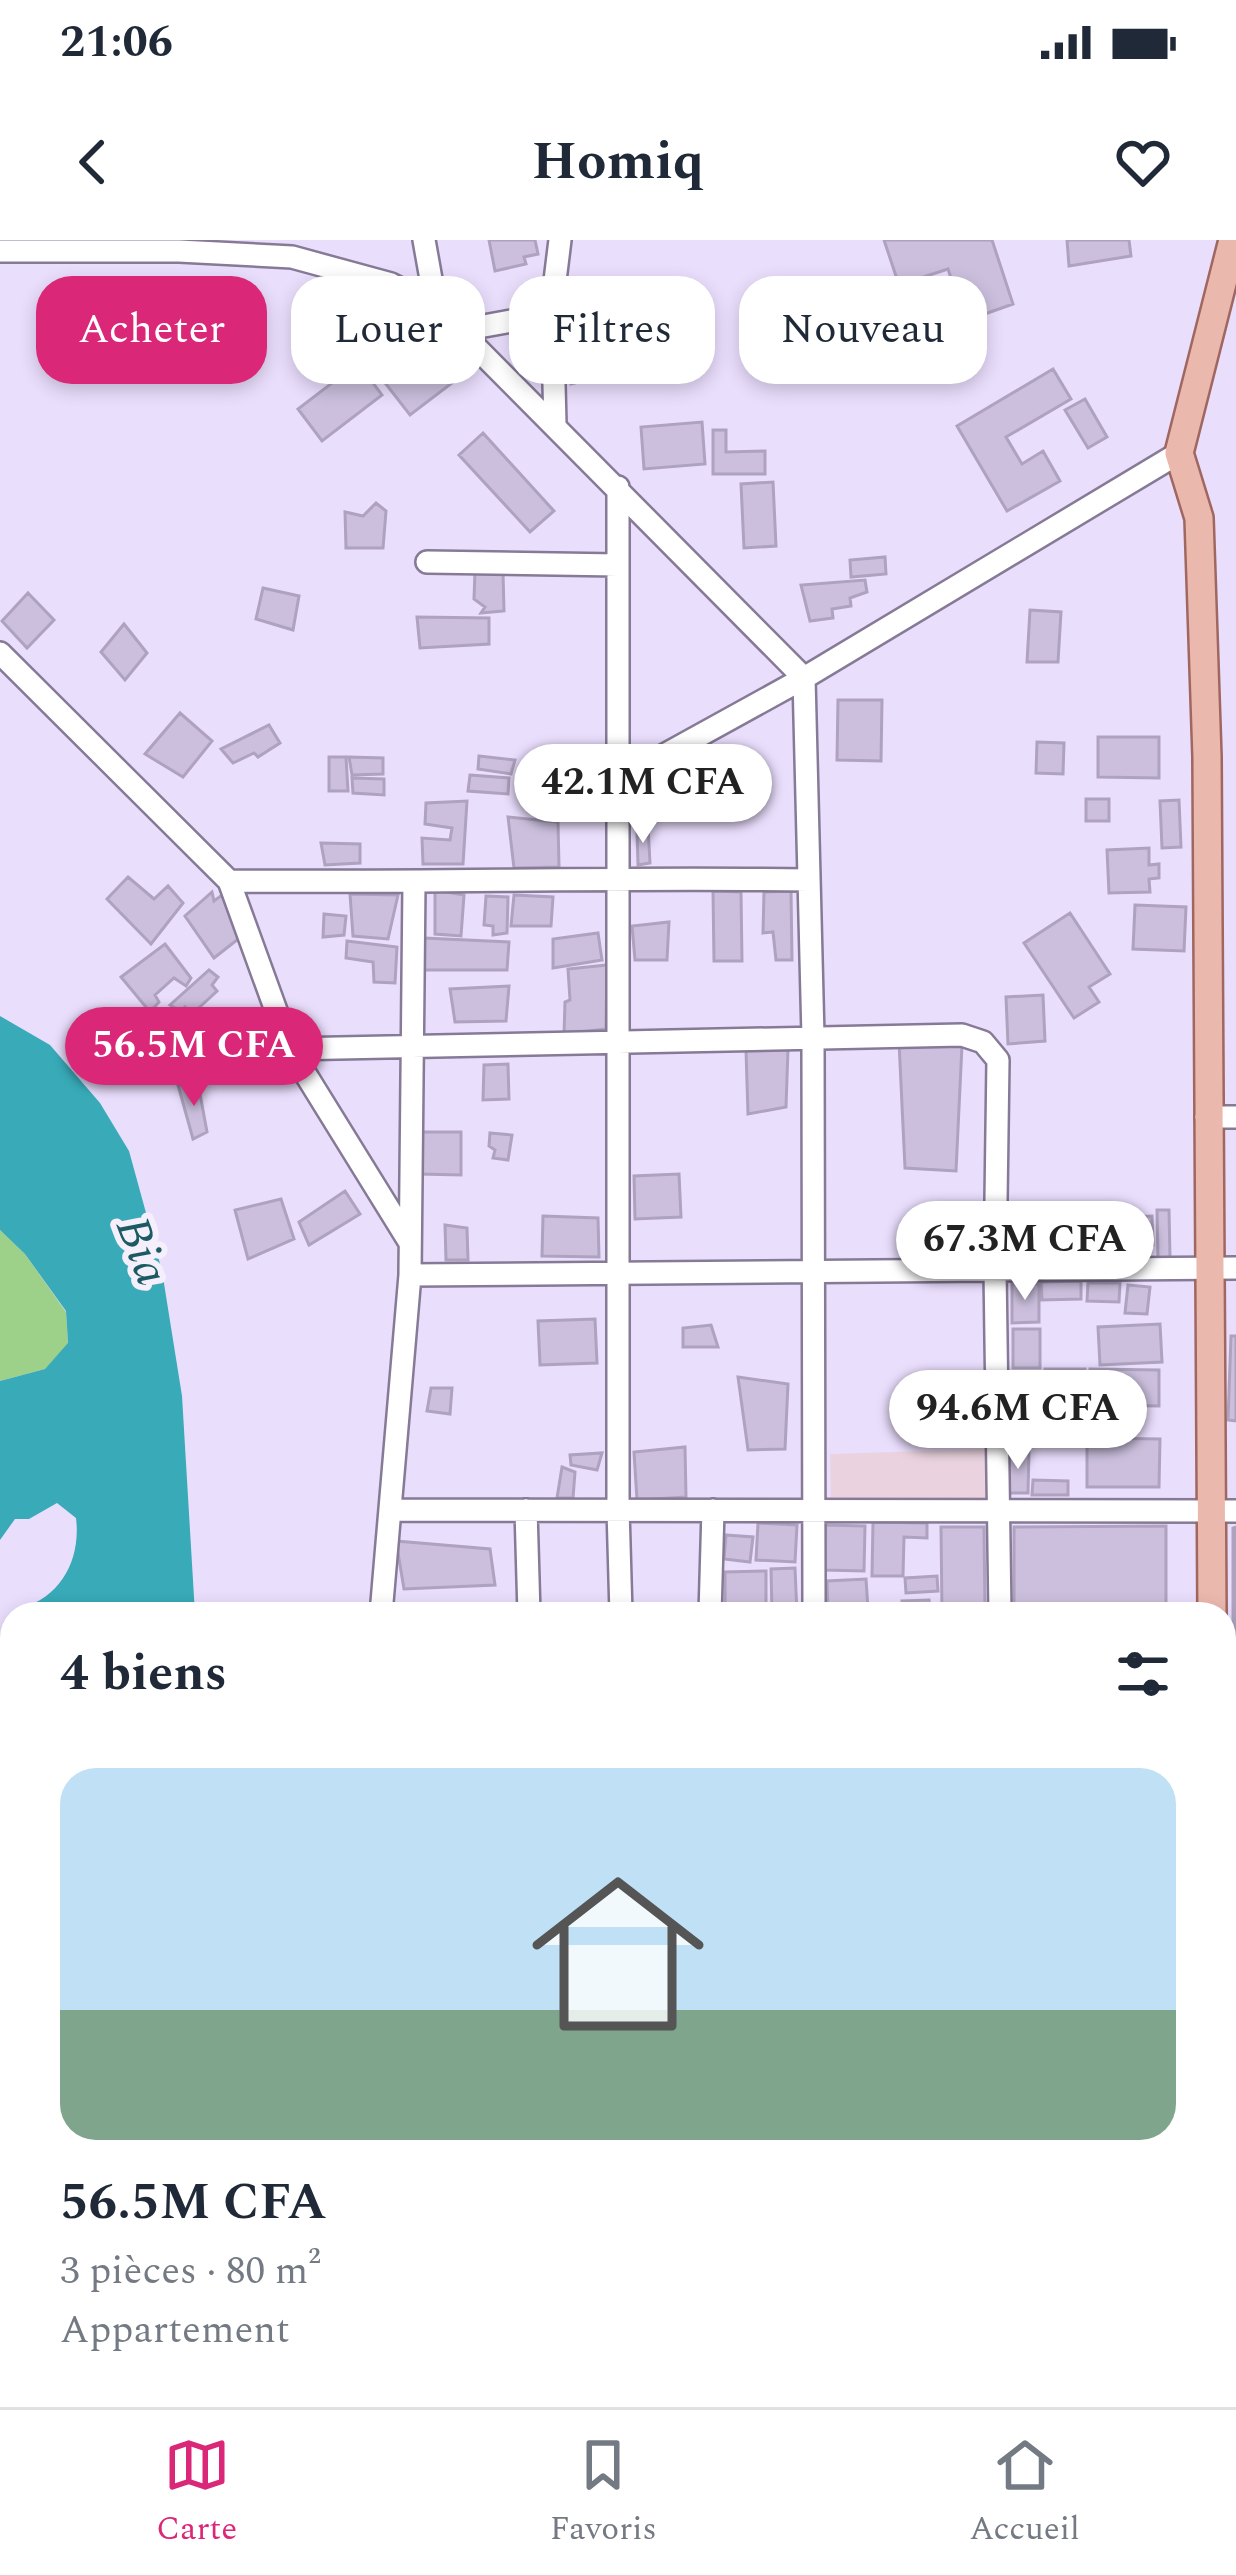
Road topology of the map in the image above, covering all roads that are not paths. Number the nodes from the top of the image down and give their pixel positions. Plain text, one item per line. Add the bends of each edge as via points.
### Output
1 (424, 240) edge
2 (560, 240) edge
3 (1233, 240) edge
4 (177, 245) edge
5 (0, 250) edge
6 (362, 276) edge
7 (430, 276) edge
8 (556, 276) edge
9 (485, 353) edge
10 (554, 384) edge
11 (555, 424) junction
12 (1179, 453) junction
13 (618, 488) junction
14 (427, 562) dead end
15 (618, 565) junction
16 (0, 653) edge
17 (804, 678) junction
18 (619, 781) junction
19 (618, 878) junction
20 (809, 880) junction
21 (229, 881) junction
22 (414, 884) junction
23 (813, 1037) junction
24 (620, 1043) junction
25 (412, 1046) junction
26 (290, 1049) junction
27 (1206, 1117) junction
28 (1236, 1117) edge
29 (410, 1243) junction
30 (1222, 1268) edge
31 (995, 1270) junction
32 (812, 1271) junction
33 (618, 1272) junction
34 (410, 1275) junction
35 (1224, 1437) edge
36 (618, 1509) junction
37 (390, 1510) junction
38 (526, 1510) junction
39 (712, 1510) junction
40 (812, 1510) junction
41 (998, 1510) junction
42 (1224, 1511) edge
43 (381, 1602) edge
44 (529, 1602) edge
45 (621, 1602) edge
46 (710, 1602) edge
47 (814, 1602) edge
48 (1000, 1602) edge
49 (1213, 1602) edge

1 - 7 street
2 - 8 street
3 - 12 main road
4 - 5 street
4 - 6 street via 292,257
9 - 11 street
10 - 11 street
11 - 13 street
12 - 17 street
12 - 27 main road via 1199,518
13 - 15 street
13 - 17 street
14 - 15 street
15 - 18 street
16 - 21 street
17 - 18 street
17 - 20 street
18 - 19 street
19 - 20 street
19 - 22 street
19 - 24 street
20 - 23 street
21 - 22 street
21 - 26 street
22 - 25 street
23 - 24 street
23 - 31 street via 962,1035 994,1051
23 - 32 street
24 - 25 street
24 - 33 street
25 - 26 street
25 - 29 street
26 - 29 street
27 - 28 street
27 - 30 main road
29 - 34 street
30 - 31 street
30 - 35 main road
31 - 32 street
31 - 41 street
32 - 33 street
32 - 40 street
33 - 34 street
33 - 36 street
34 - 37 street
35 - 42 main road
36 - 38 street
36 - 39 street
36 - 45 street
37 - 38 street
37 - 43 street
38 - 44 street
39 - 40 street
39 - 46 street
40 - 41 street
40 - 47 street
41 - 42 street
41 - 48 street
42 - 49 main road

